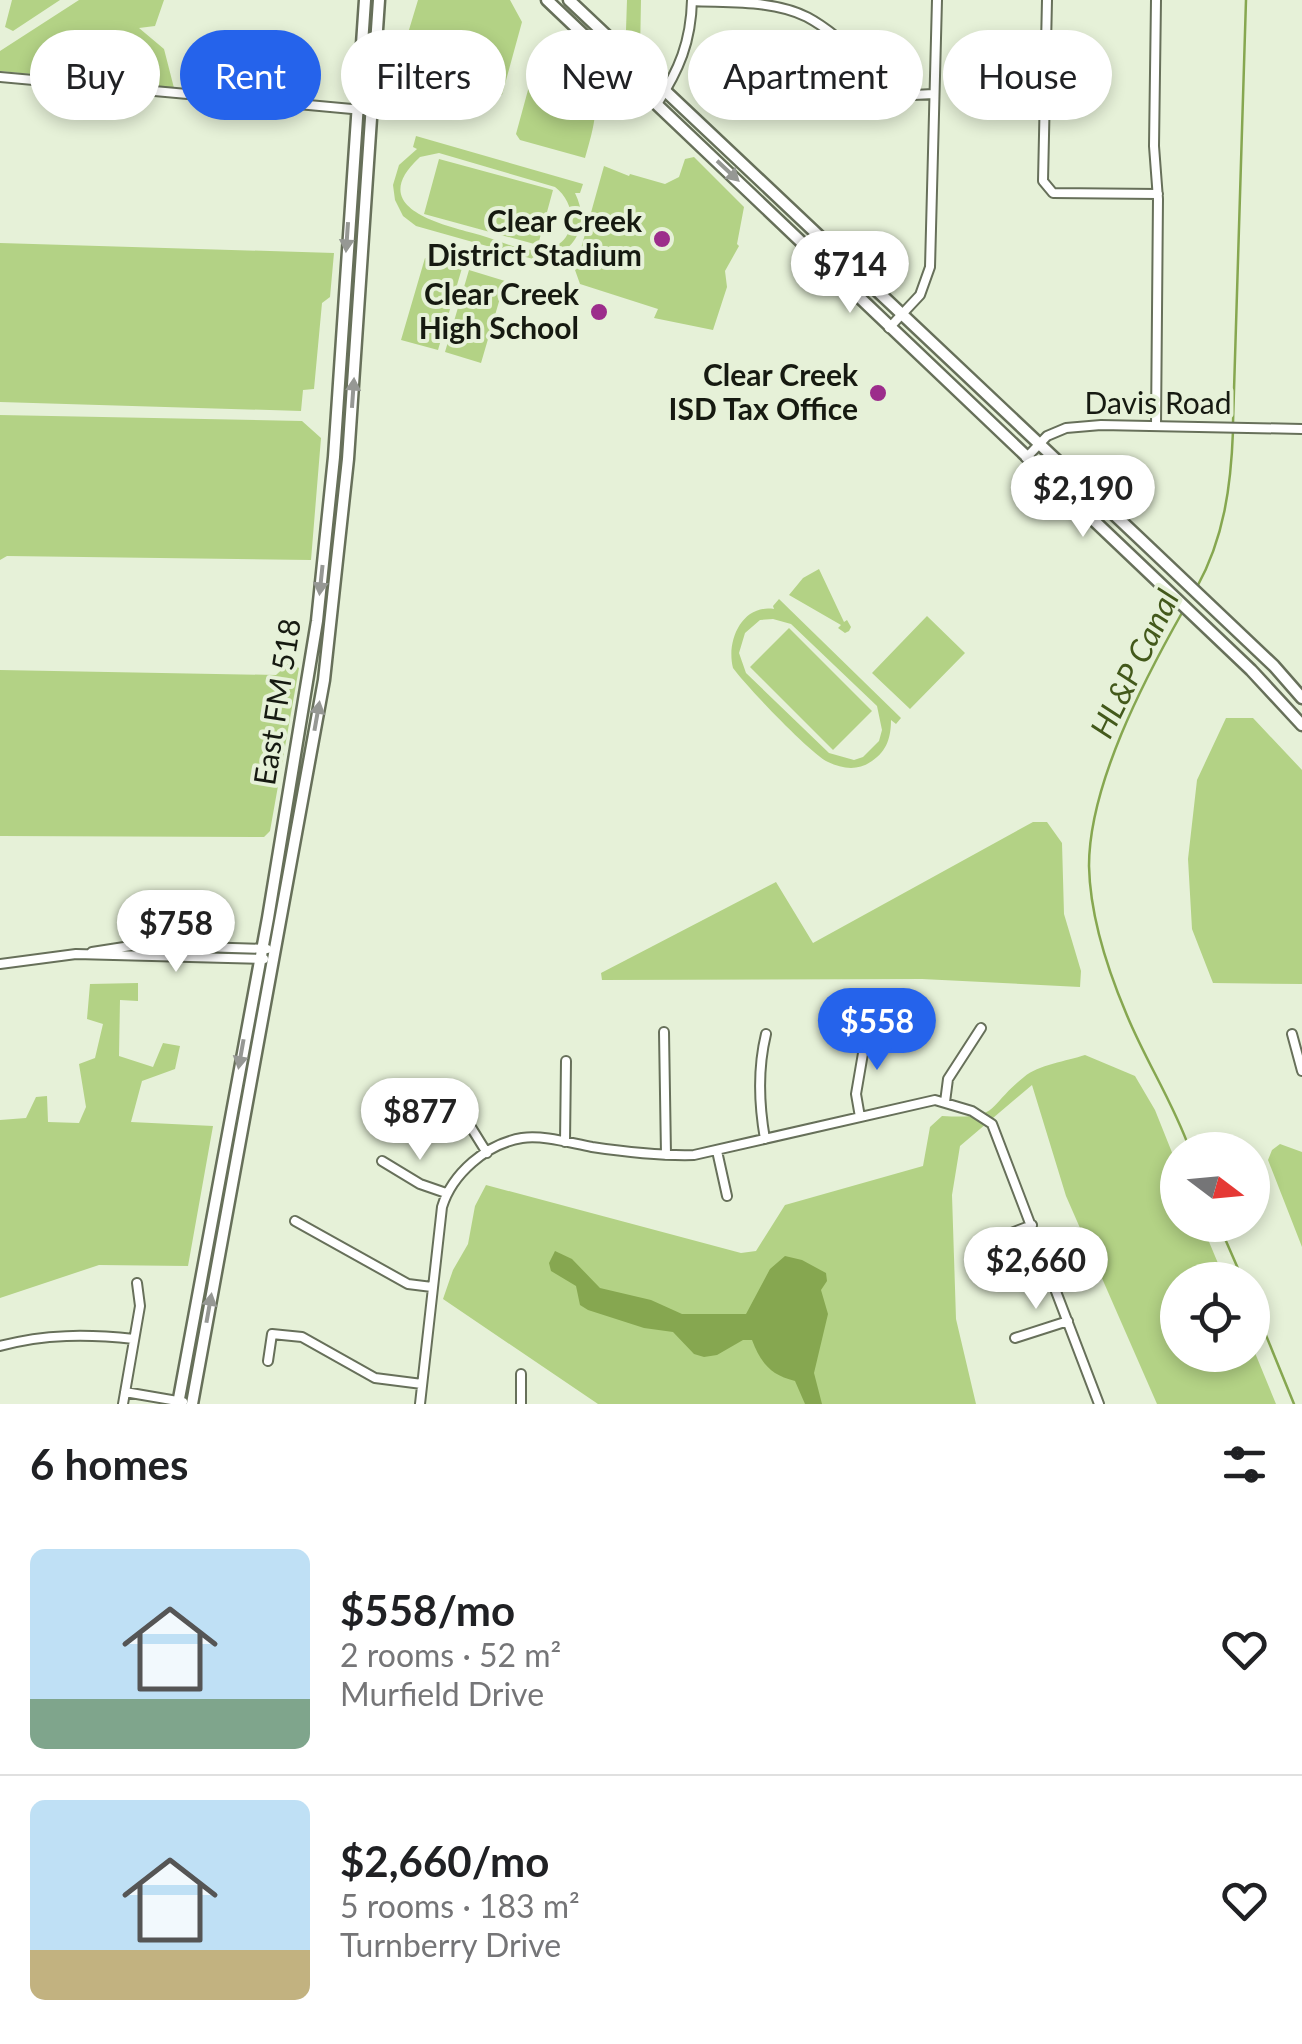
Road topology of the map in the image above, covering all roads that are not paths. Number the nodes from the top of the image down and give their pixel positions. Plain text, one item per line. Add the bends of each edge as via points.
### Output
1 (365, 0) edge
2 (379, 0) edge
3 (547, 0) edge
4 (569, 0) edge
5 (937, 0) edge
6 (1047, 0) edge
7 (1156, 0) edge
8 (692, 1) edge
9 (363, 30) edge
10 (377, 30) edge
11 (577, 30) edge
12 (601, 30) edge
13 (0, 76) edge
14 (668, 86) edge
15 (668, 92) edge
16 (933, 94) junction
17 (341, 108) edge
18 (668, 114) edge
19 (356, 120) edge
20 (371, 120) edge
21 (764, 183) junction
22 (350, 186) junction
23 (367, 187) junction
24 (752, 193) junction
25 (1158, 194) junction
26 (842, 259) junction
27 (832, 270) junction
28 (902, 315) junction
29 (889, 328) junction
30 (340, 348) junction
31 (356, 348) junction
32 (959, 368) junction
33 (946, 378) junction
34 (986, 395) junction
35 (975, 406) junction
36 (1156, 426) junction
37 (1302, 429) edge
38 (1039, 445) junction
39 (334, 457) junction
40 (1026, 458) junction
41 (348, 459) junction
42 (1138, 537) junction
43 (325, 540) junction
44 (340, 542) junction
45 (1125, 552) junction
46 (1274, 666) junction
47 (1250, 670) junction
48 (308, 677) junction
49 (324, 680) junction
50 (1302, 698) edge
51 (1302, 725) edge
52 (285, 810) junction
53 (300, 812) junction
54 (260, 954) junction
55 (273, 954) junction
56 (0, 964) edge
57 (982, 1028) dead end
58 (866, 1030) dead end
59 (664, 1032) dead end
60 (766, 1034) dead end
61 (1292, 1034) dead end
62 (566, 1060) dead end
63 (1302, 1072) edge
64 (235, 1090) junction
65 (248, 1092) junction
66 (945, 1102) junction
67 (464, 1116) dead end
68 (860, 1116) junction
69 (766, 1139) junction
70 (566, 1142) junction
71 (717, 1151) junction
72 (487, 1153) junction
73 (666, 1155) junction
74 (382, 1161) dead end
75 (446, 1193) junction
76 (727, 1196) dead end
77 (295, 1220) dead end
78 (1032, 1225) junction
79 (1006, 1234) dead end
80 (137, 1282) dead end
81 (432, 1288) junction
82 (1068, 1321) junction
83 (1015, 1338) dead end
84 (134, 1340) junction
85 (0, 1346) edge
86 (268, 1361) dead end
87 (521, 1374) dead end
88 (422, 1384) junction
89 (125, 1392) junction
90 (178, 1403) edge
91 (124, 1404) edge
92 (192, 1404) edge
93 (420, 1404) edge
94 (521, 1404) edge
95 (1099, 1404) edge

1 - 9 main road, East FM 518
2 - 10 main road, East FM 518
3 - 11 main road
4 - 12 main road
5 - 16 street
6 - 25 street via 1043,181 1053,193
7 - 25 street
8 - 14 street via 686,51
8 - 16 street via 791,11 809,18 898,90
13 - 17 street
15 - 21 main road
16 - 28 street via 930,267 920,295
18 -> 24 main road
19 - 22 main road, East FM 518
20 - 23 main road, East FM 518
21 - 24 main road
21 - 26 main road
22 - 23 main road
22 -> 30 main road, East FM 518
23 - 31 main road, East FM 518
24 - 27 main road
25 - 36 street
26 - 27 main road
26 - 28 main road
27 - 29 main road
28 - 29 street
28 - 32 main road
29 - 33 main road
30 - 31 main road
30 - 39 main road, East FM 518
41 -> 31 main road, East FM 518
32 - 33 main road
32 - 34 main road
33 - 35 main road
34 - 35 main road
34 - 38 main road
35 - 40 main road
36 - 37 street, Davis Road
36 - 38 street, Davis Road via 1066,428
38 - 40 street, Davis Road
38 - 42 main road
39 - 41 main road
39 - 43 main road, East FM 518
40 - 45 main road
41 - 44 main road, East FM 518
42 - 45 main road
42 - 46 main road
43 - 44 main road
43 -> 48 main road, East FM 518
44 - 49 main road, East FM 518
45 - 47 main road
46 - 47 main road
46 - 50 main road
47 - 51 main road
48 - 49 main road
48 - 52 main road, East FM 518
53 -> 49 main road, East FM 518
52 - 53 main road
52 - 54 main road, East FM 518
53 - 55 main road, East FM 518
54 - 55 street
54 - 56 street via 83,954
54 -> 64 main road, East FM 518
55 - 65 main road, East FM 518
57 - 66 street via 948,1078
58 - 68 street via 856,1094
59 - 73 street
60 - 69 street
61 - 63 street
62 - 70 street
64 - 65 main road
64 - 90 main road, East FM 518
92 -> 65 main road, East FM 518
66 - 68 street
66 - 78 street via 992,1124
67 - 72 street
68 - 69 street
69 - 71 street
70 - 72 street via 523,1138
70 - 73 street
71 - 73 street
71 - 76 street
72 - 75 street
74 - 75 street
75 - 81 street
77 - 81 street via 408,1284
78 - 79 street
78 - 82 street
80 - 84 street
81 - 88 street
82 - 83 street
82 - 95 street
84 - 85 street via 89,1334
84 - 89 street
86 - 88 street via 272,1334 302,1338 374,1378
87 - 94 street
88 - 93 street
89 - 90 street
89 - 91 street
90 - 92 street

